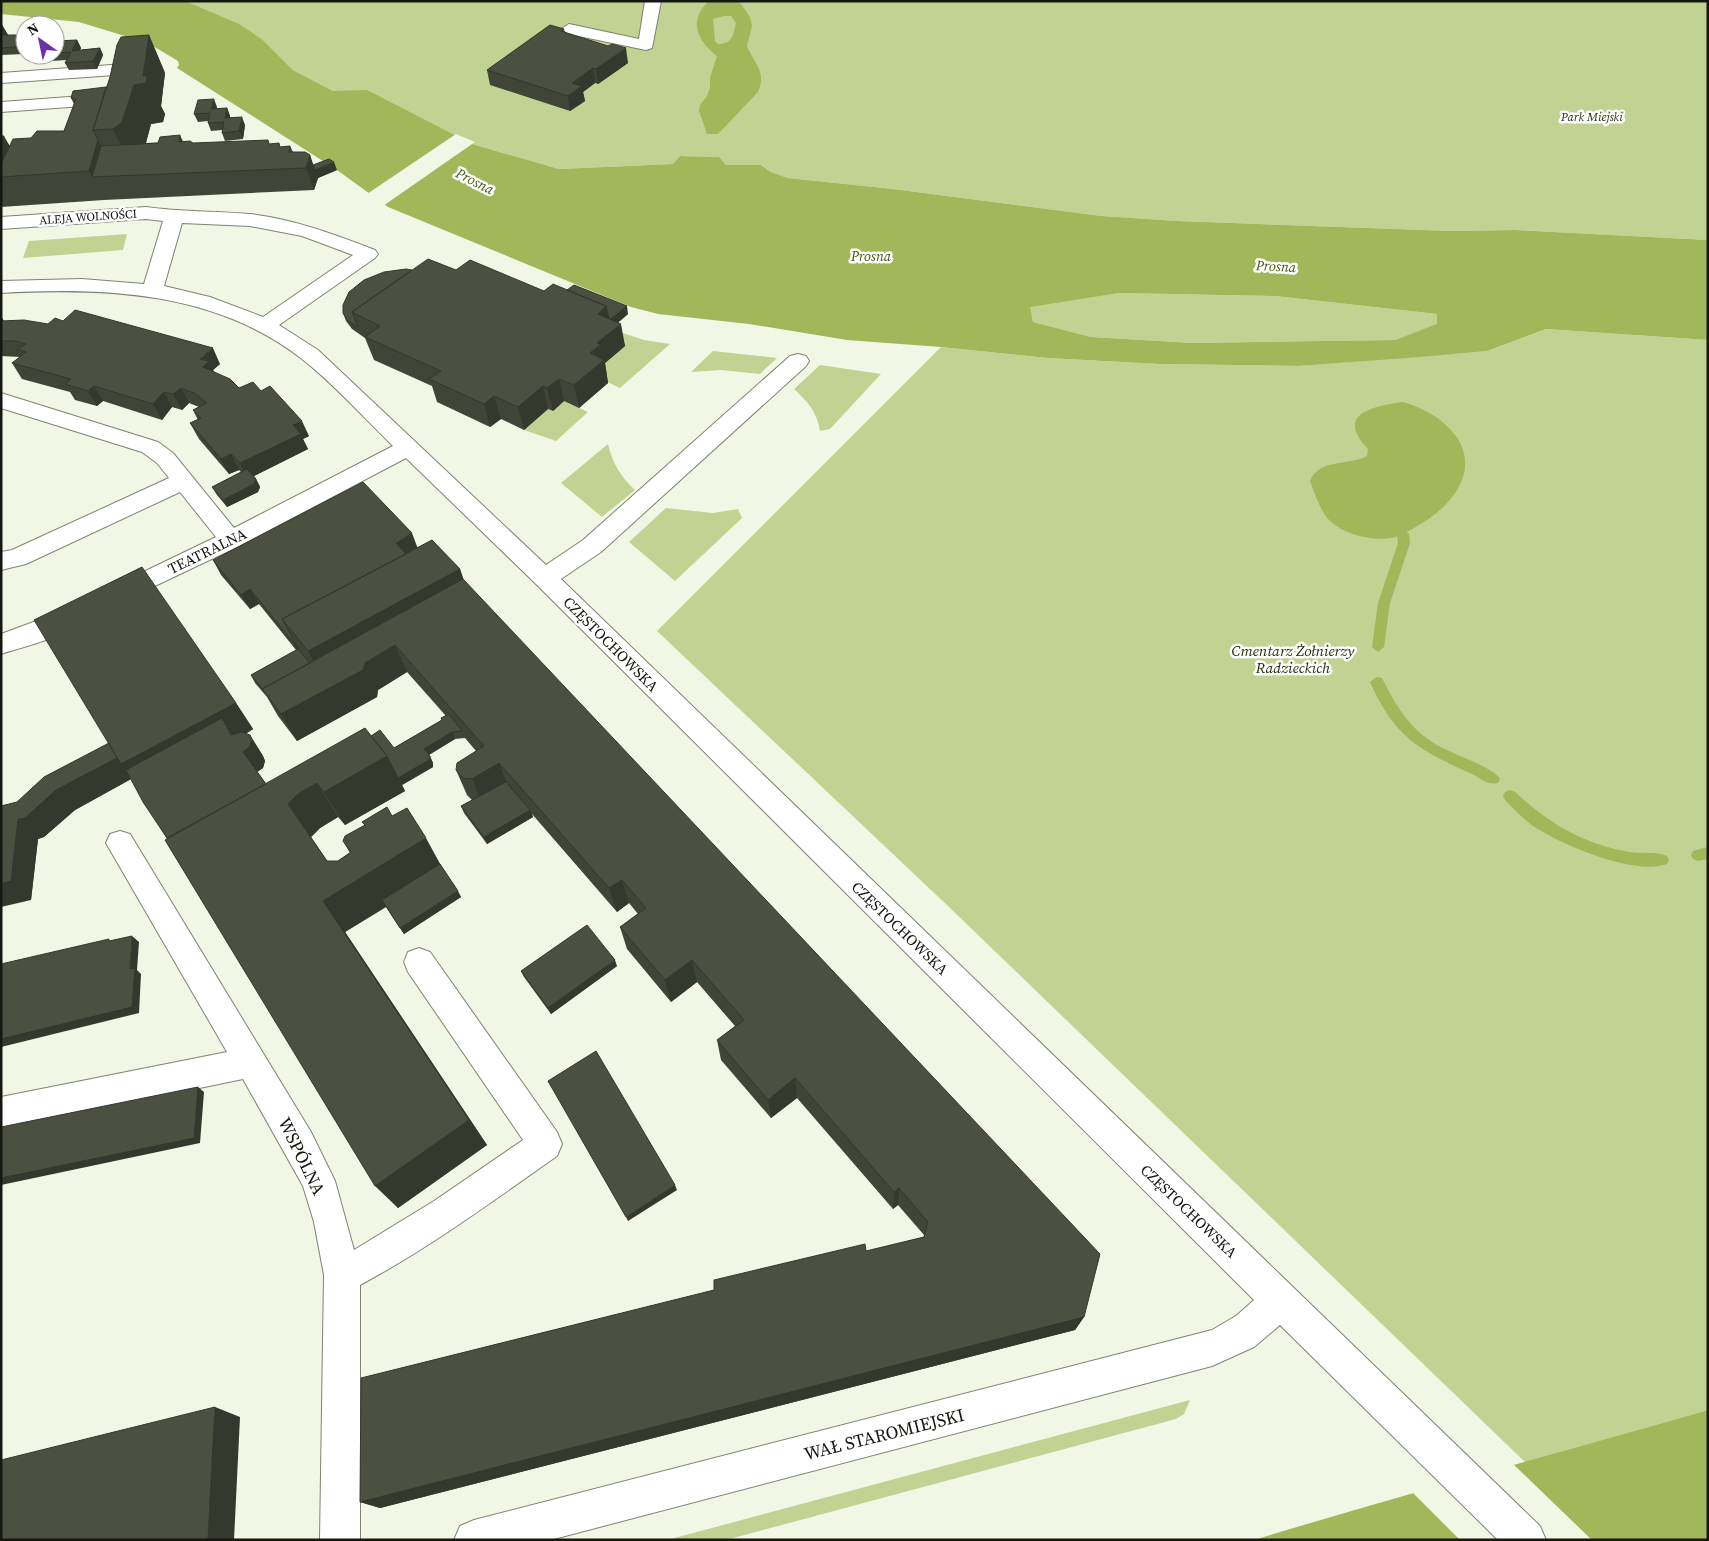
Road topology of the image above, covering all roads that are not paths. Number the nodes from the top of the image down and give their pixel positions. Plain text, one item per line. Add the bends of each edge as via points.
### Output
1 (652, 1) edge
2 (568, 29) dead end
3 (1, 78) edge
4 (1, 107) edge
5 (174, 217) junction
6 (1, 223) edge
7 (1, 287) edge
8 (152, 291) junction
9 (266, 324) junction
10 (798, 361) dead end
11 (1, 400) edge
12 (408, 448) junction
13 (183, 481) junction
14 (231, 540) junction
15 (1, 561) edge
16 (545, 578) junction
17 (1, 644) edge
18 (120, 843) dead end
19 (419, 962) dead end
20 (251, 1062) junction
21 (1, 1113) edge
22 (342, 1276) junction
23 (1279, 1300) junction
24 (340, 1540) edge
25 (474, 1540) edge
26 (1526, 1540) edge

1 - 2 street via 646,45
3 - 4 street via 125,69 118,99
5 - 6 street, ALEJA WOLNOŚCI via 128,213
5 - 8 street
5 - 9 street, ALEJA WOLNOŚCI via 277,224 307,231 368,254
7 - 8 street via 68,284
8 - 9 street, CZĘSTOCHOWSKA via 235,310
9 - 12 street, CZĘSTOCHOWSKA via 291,338 311,355
10 - 16 street via 592,546
11 - 13 street via 150,447 165,458
12 - 14 street, TEATRALNA
12 - 16 street, CZĘSTOCHOWSKA
13 - 14 street
13 - 15 street via 17,558
14 - 17 street, TEATRALNA via 43,630
16 - 23 street, CZĘSTOCHOWSKA
18 - 20 street, WSPÓLNA
19 - 22 street via 545,1144 417,1233
20 - 21 street
20 - 22 street, WSPÓLNA via 300,1144 318,1182 331,1222
22 - 24 street, WSPÓLNA
23 - 25 street, WAŁ STAROMIEJSKI via 1259,1323 1239,1338 1212,1348
23 - 26 street, CZĘSTOCHOWSKA

